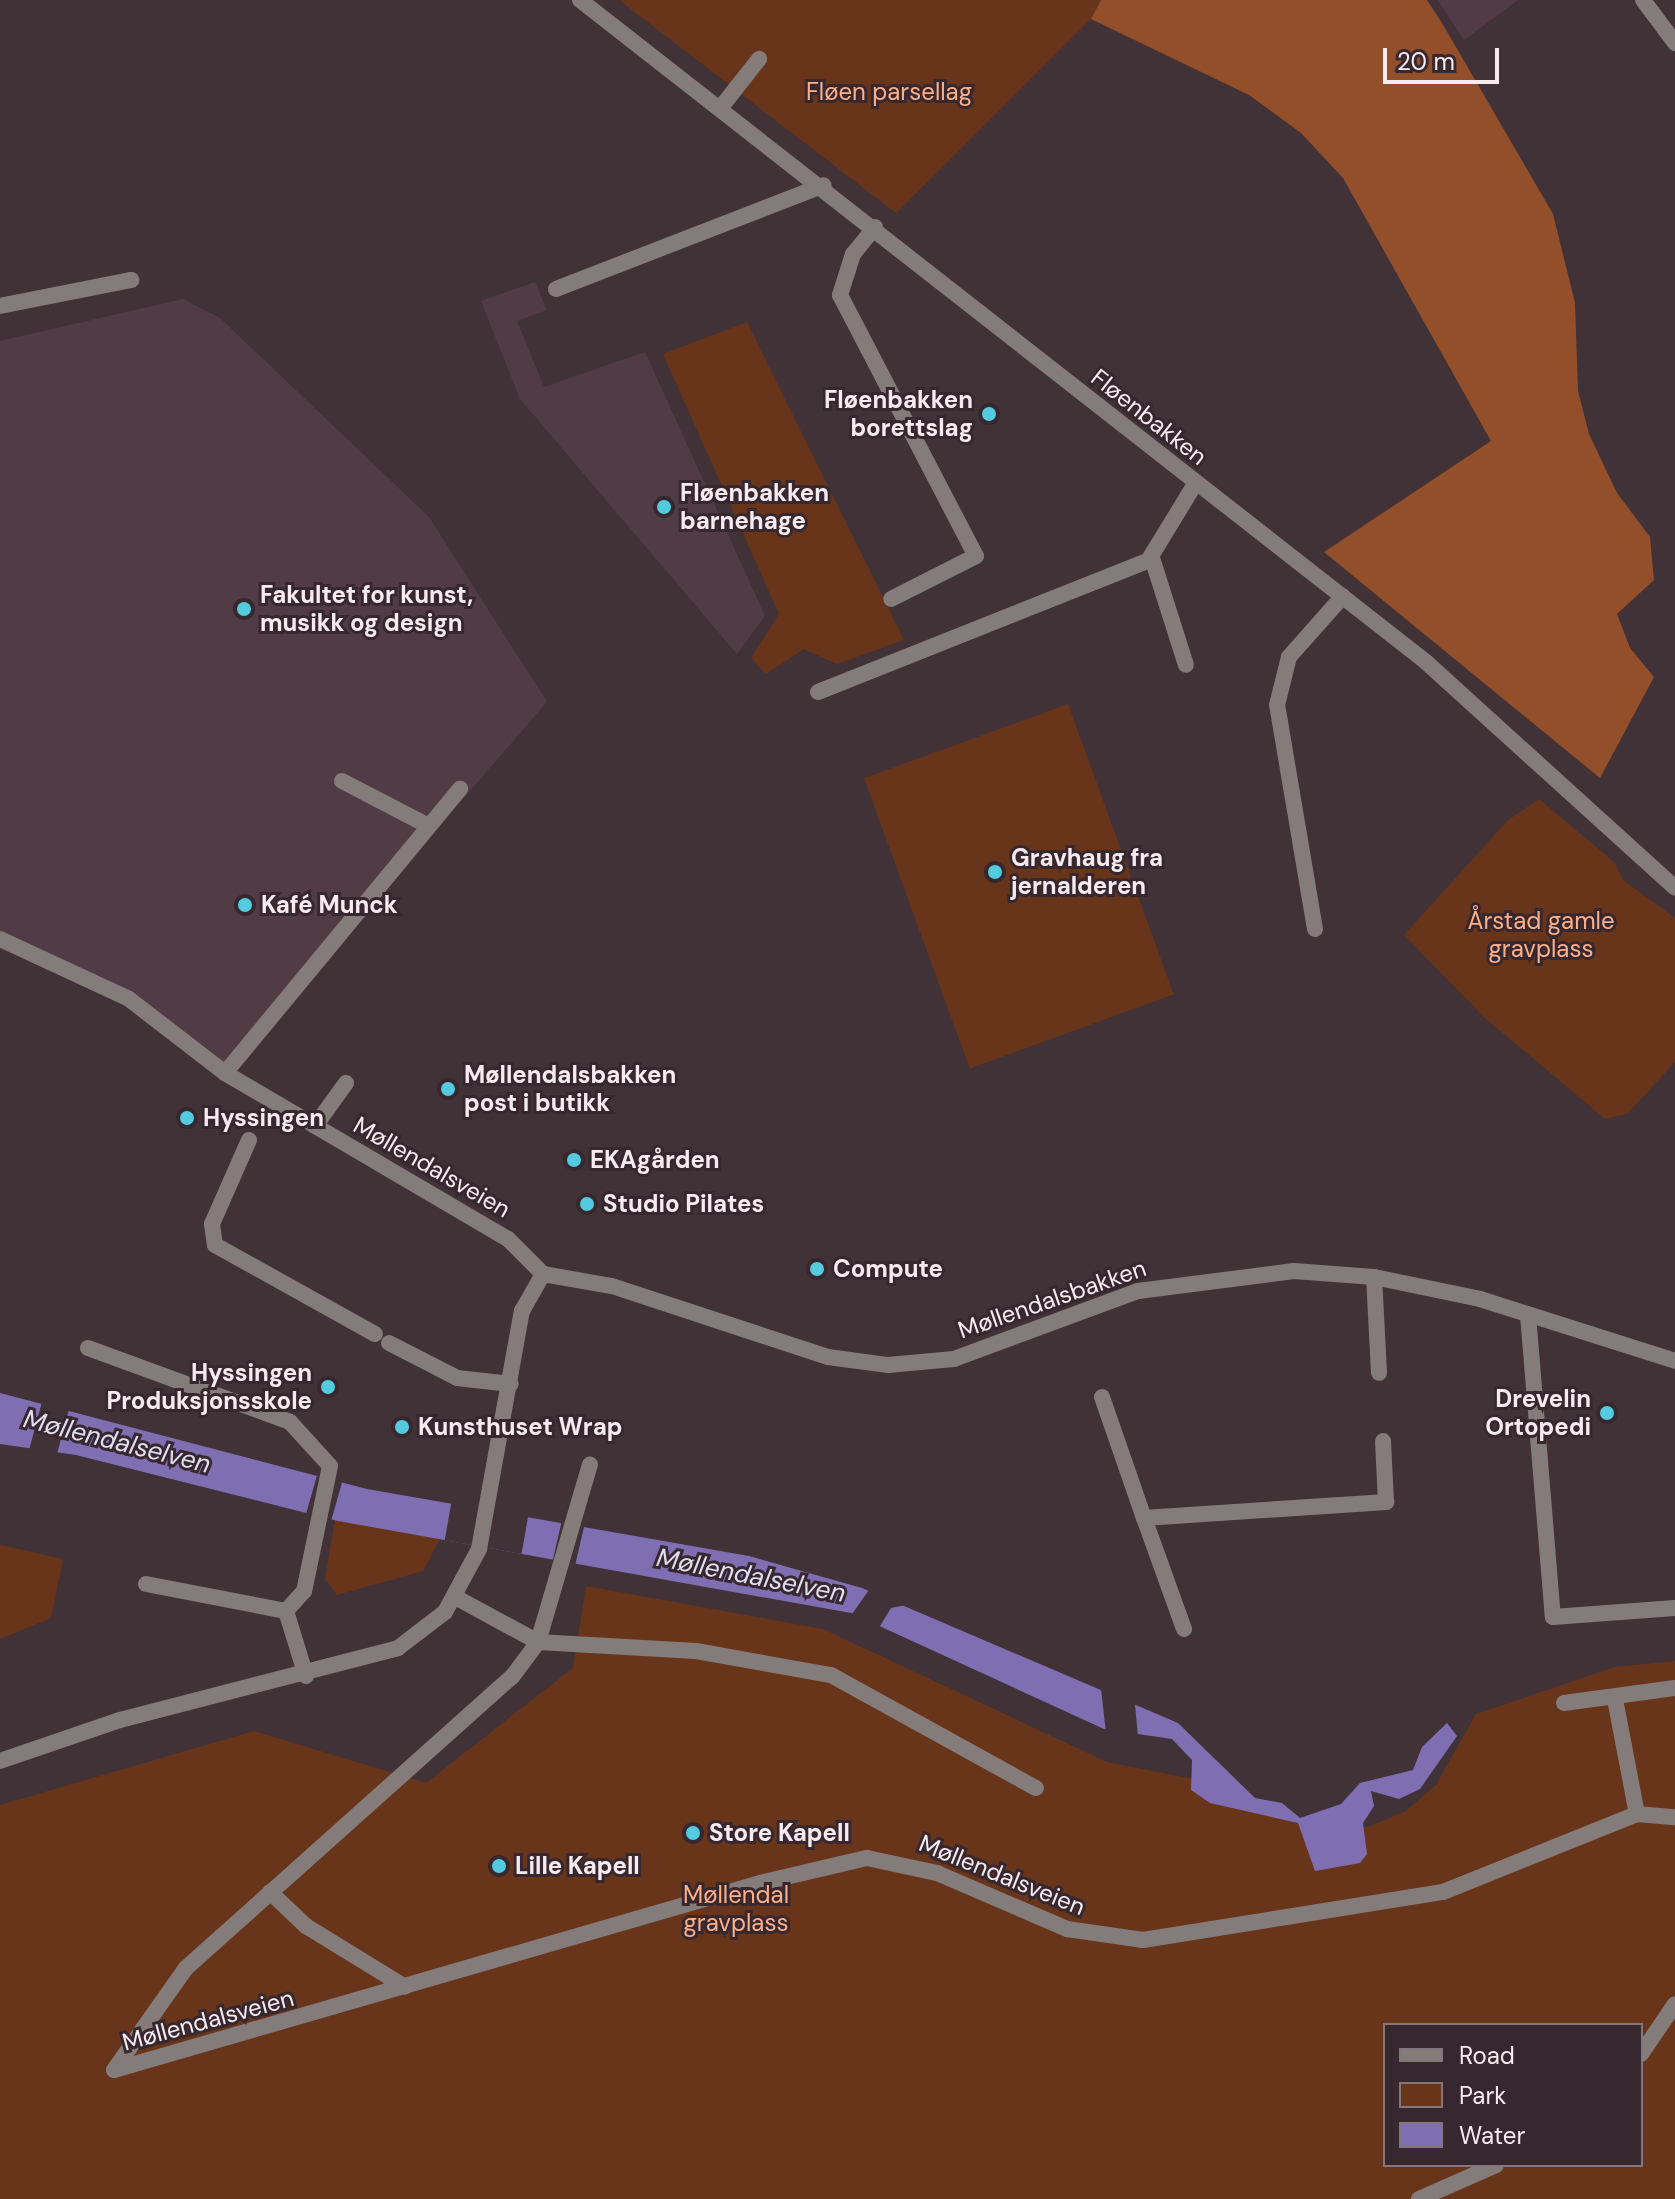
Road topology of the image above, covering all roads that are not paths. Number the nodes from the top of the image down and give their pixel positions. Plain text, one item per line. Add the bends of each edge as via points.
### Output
1 (580, 0) edge
2 (1643, 0) edge
3 (1675, 43) edge
4 (759, 59) dead end
5 (722, 106) junction
6 (824, 185) junction
7 (875, 227) junction
8 (131, 280) dead end
9 (556, 289) dead end
10 (0, 306) edge
11 (1195, 484) junction
12 (1152, 558) junction
13 (1343, 596) junction
14 (891, 599) dead end
15 (1186, 665) dead end
16 (818, 692) dead end
17 (342, 781) dead end
18 (460, 789) dead end
19 (425, 824) junction
20 (1675, 888) edge
21 (1315, 929) dead end
22 (0, 939) edge
23 (225, 1073) junction
24 (346, 1083) dead end
25 (315, 1126) junction
26 (249, 1140) dead end
27 (543, 1274) junction
28 (1374, 1277) junction
29 (1528, 1315) junction
30 (88, 1348) dead end
31 (1675, 1361) edge
32 (1379, 1373) dead end
33 (511, 1384) junction
34 (1102, 1397) dead end
35 (1383, 1441) dead end
36 (590, 1464) dead end
37 (1144, 1518) junction
38 (146, 1584) dead end
39 (457, 1598) junction
40 (1675, 1608) edge
41 (286, 1611) junction
42 (1184, 1629) dead end
43 (538, 1642) junction
44 (306, 1676) junction
45 (1675, 1688) edge
46 (1615, 1699) junction
47 (1564, 1703) dead end
48 (0, 1761) edge
49 (1036, 1788) dead end
50 (1637, 1814) junction
51 (1675, 1817) edge
52 (270, 1892) junction
53 (405, 1987) junction
54 (1675, 2004) edge
55 (1643, 2051) edge
56 (1491, 2167) edge
57 (1419, 2199) edge

1 - 5 street, Fløenbakken
2 - 3 street
4 - 5 street
5 - 6 street, Fløenbakken
6 - 7 street, Fløenbakken
6 - 9 street
7 - 11 street, Fløenbakken
7 - 14 street via 853,254 840,295 976,556
8 - 10 street
11 - 12 street
11 - 13 street, Fløenbakken
12 - 15 street
12 - 16 street
13 - 20 street, Fløenbakken via 1426,662
13 - 21 street via 1289,657 1277,705
17 - 19 street
18 - 19 street
19 - 23 street
22 - 23 street, Møllendalsveien via 129,999
23 - 25 street, Møllendalsveien
24 - 25 street
25 - 27 street, Møllendalsveien via 508,1239
26 - 33 street via 212,1224 215,1245 457,1378
27 - 28 street, Møllendalsbakken via 612,1286 775,1342 863,1363 918,1365 988,1349 1138,1291 1246,1272
27 - 33 street via 522,1311
28 - 29 street, Møllendalsbakken
28 - 32 street
29 - 31 street, Møllendalsbakken
29 - 40 street via 1553,1617
30 - 41 street via 290,1422 330,1466 304,1591
33 - 39 street via 490,1506 479,1549
34 - 37 street
35 - 37 street via 1386,1502
36 - 43 street
37 - 42 street
38 - 41 street
39 - 43 street
39 - 44 street via 398,1648
41 - 44 street
43 - 49 street via 696,1651 831,1675
43 - 52 street, Møllendalsveien via 512,1677
44 - 48 street via 120,1720
45 - 46 street
46 - 47 street
46 - 50 street
50 - 51 street, Møllendalsveien
50 - 53 street, Møllendalsveien via 1443,1892 1143,1940 1067,1929 937,1873 867,1858
52 - 53 street via 306,1926
52 - 53 street, Møllendalsveien via 179,1977 114,2070
54 - 55 street
56 - 57 street

